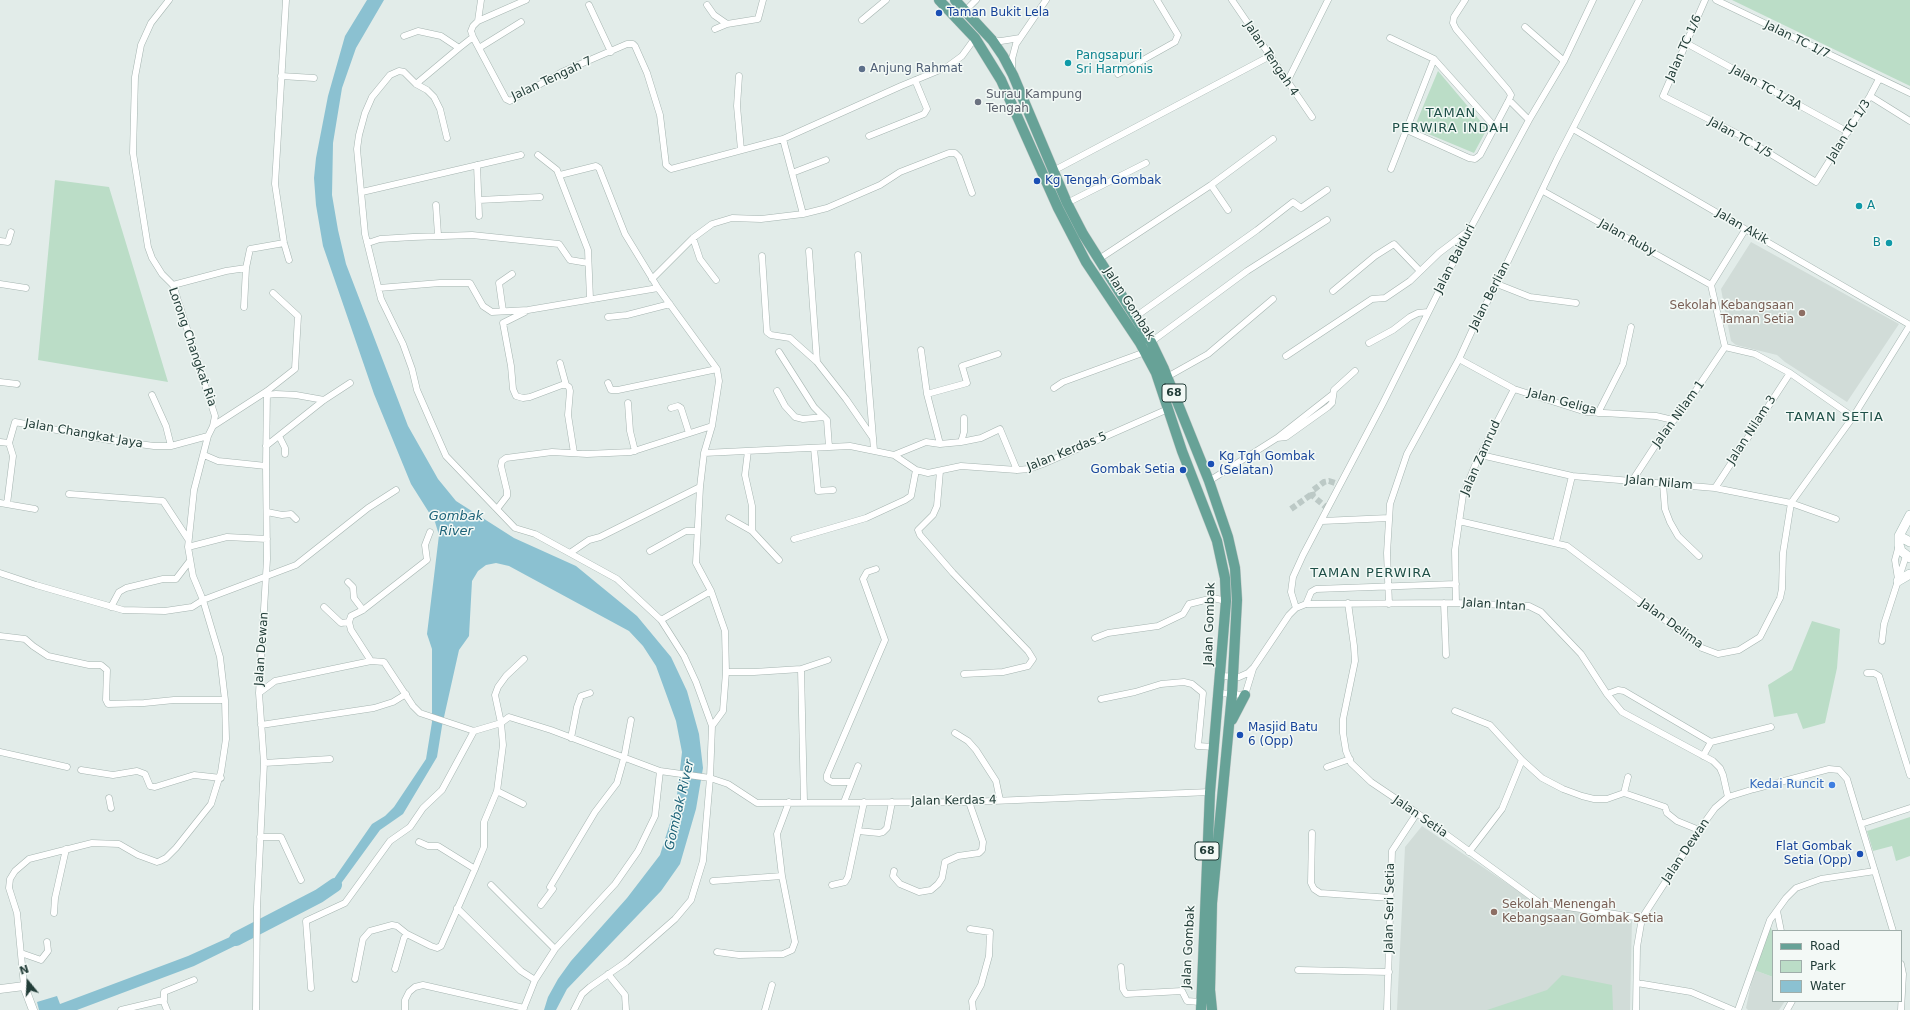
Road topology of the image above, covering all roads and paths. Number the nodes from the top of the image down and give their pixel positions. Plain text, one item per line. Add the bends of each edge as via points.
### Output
1 (169, 0) edge
2 (286, 0) edge
3 (481, 0) edge
4 (526, 0) edge
5 (763, 0) edge
6 (886, 0) edge
7 (939, 0) edge
8 (955, 0) edge
9 (976, 0) edge
10 (1046, 0) edge
11 (1157, 0) edge
12 (1328, 0) edge
13 (1465, 0) edge
14 (1592, 0) edge
15 (1639, 0) edge
16 (1705, 0) edge
17 (1716, 0) edge
18 (1233, 1) edge
19 (589, 5) dead end
20 (707, 5) dead end
21 (966, 10) junction
22 (862, 20) dead end
23 (478, 21) junction
24 (521, 22) dead end
25 (727, 24) junction
26 (1525, 27) dead end
27 (715, 29) dead end
28 (404, 36) dead end
29 (473, 37) junction
30 (975, 38) junction
31 (1020, 38) junction
32 (1390, 38) dead end
33 (992, 40) junction
34 (1686, 43) junction
35 (459, 48) junction
36 (479, 48) junction
37 (611, 52) junction
38 (1270, 56) junction
39 (1434, 59) junction
40 (1564, 61) junction
41 (1118, 74) dead end
42 (1013, 75) junction
43 (281, 76) junction
44 (739, 76) dead end
45 (314, 78) dead end
46 (1879, 79) junction
47 (915, 80) junction
48 (1287, 82) junction
49 (416, 84) junction
50 (1910, 93) edge
51 (1663, 96) joint
52 (1870, 96) junction
53 (1510, 100) junction
54 (1312, 117) dead end
55 (1529, 120) junction
56 (1910, 121) edge
57 (1495, 127) junction
58 (1573, 129) junction
59 (1407, 130) junction
60 (1848, 132) junction
61 (869, 136) dead end
62 (447, 138) dead end
63 (783, 139) junction
64 (1273, 139) dead end
65 (741, 150) junction
66 (520, 155) dead end
67 (538, 155) dead end
68 (826, 160) dead end
69 (1146, 163) dead end
70 (477, 165) junction
71 (1392, 169) dead end
72 (1053, 171) junction
73 (792, 173) junction
74 (560, 174) junction
75 (1816, 182) joint
76 (1211, 185) junction
77 (1327, 190) dead end
78 (1543, 191) junction
79 (362, 192) junction
80 (972, 193) dead end
81 (540, 197) dead end
82 (479, 200) junction
83 (1068, 203) junction
84 (436, 205) dead end
85 (1228, 210) dead end
86 (803, 214) junction
87 (479, 216) dead end
88 (1327, 220) dead end
89 (1470, 229) junction
90 (1746, 230) junction
91 (11, 232) dead end
92 (438, 235) junction
93 (693, 238) junction
94 (0, 241) edge
95 (284, 243) junction
96 (368, 243) junction
97 (809, 251) dead end
98 (858, 255) dead end
99 (762, 256) dead end
100 (289, 260) dead end
101 (1099, 260) junction
102 (588, 263) junction
103 (246, 268) junction
104 (1420, 271) junction
105 (512, 274) dead end
106 (652, 279) junction
107 (716, 280) dead end
108 (0, 284) edge
109 (1497, 284) junction
110 (174, 285) junction
111 (1711, 285) junction
112 (26, 288) dead end
113 (379, 288) junction
114 (658, 288) junction
115 (1333, 291) dead end
116 (273, 293) dead end
117 (1272, 299) dead end
118 (590, 300) junction
119 (1576, 303) dead end
120 (670, 304) junction
121 (244, 308) dead end
122 (528, 310) junction
123 (503, 311) junction
124 (1428, 312) junction
125 (608, 317) dead end
126 (1135, 317) junction
127 (1910, 325) edge
128 (1631, 328) dead end
129 (1150, 342) junction
130 (1369, 343) dead end
131 (1725, 347) junction
132 (922, 350) dead end
133 (780, 352) dead end
134 (1145, 352) junction
135 (998, 354) dead end
136 (1286, 356) dead end
137 (1459, 359) junction
138 (817, 362) junction
139 (560, 363) dead end
140 (717, 370) junction
141 (1355, 371) dead end
142 (1790, 373) junction
143 (1167, 377) junction
144 (0, 382) edge
145 (350, 383) dead end
146 (608, 383) dead end
147 (16, 384) dead end
148 (566, 385) junction
149 (1054, 388) dead end
150 (1514, 389) junction
151 (777, 391) dead end
152 (267, 393) junction
153 (927, 394) junction
154 (152, 395) dead end
155 (324, 400) junction
156 (628, 403) dead end
157 (671, 408) dead end
158 (1168, 410) junction
159 (1598, 413) junction
160 (824, 417) junction
161 (1853, 417) junction
162 (964, 418) dead end
163 (1673, 420) junction
164 (213, 426) junction
165 (712, 426) junction
166 (689, 433) junction
167 (208, 436) junction
168 (279, 436) junction
169 (873, 438) junction
170 (0, 442) edge
171 (961, 442) junction
172 (10, 443) junction
173 (940, 444) junction
174 (171, 446) junction
175 (266, 446) junction
176 (829, 447) junction
177 (814, 448) junction
178 (874, 450) junction
179 (635, 451) junction
180 (748, 451) junction
181 (574, 453) junction
182 (704, 453) junction
183 (285, 454) dead end
184 (204, 455) junction
185 (894, 455) junction
186 (1481, 455) junction
187 (266, 466) junction
188 (916, 470) junction
189 (1017, 470) junction
190 (940, 472) junction
191 (1572, 476) junction
192 (1209, 481) junction
193 (1632, 481) junction
194 (1663, 484) junction
195 (700, 487) junction
196 (1714, 488) junction
197 (396, 490) dead end
198 (834, 490) dead end
199 (69, 494) dead end
200 (1791, 503) junction
201 (3, 504) edge
202 (35, 509) dead end
203 (498, 509) junction
204 (267, 512) junction
205 (1910, 515) edge
206 (729, 518) dead end
207 (1389, 518) junction
208 (296, 519) dead end
209 (1836, 519) dead end
210 (1322, 521) junction
211 (1459, 521) junction
212 (697, 531) junction
213 (752, 531) junction
214 (430, 532) dead end
215 (188, 539) junction
216 (267, 539) junction
217 (794, 539) dead end
218 (1899, 540) junction
219 (1556, 542) junction
220 (1910, 542) edge
221 (188, 547) junction
222 (650, 551) dead end
223 (570, 553) junction
224 (1909, 554) edge
225 (1699, 556) dead end
226 (779, 560) dead end
227 (189, 562) junction
228 (876, 568) dead end
229 (0, 573) edge
230 (1910, 574) edge
231 (267, 577) junction
232 (1898, 581) junction
233 (348, 582) dead end
234 (1456, 584) junction
235 (1388, 587) junction
236 (711, 591) junction
237 (203, 600) junction
238 (1226, 601) junction
239 (1348, 603) junction
240 (1444, 603) junction
241 (1456, 603) junction
242 (1306, 604) junction
243 (1389, 604) junction
244 (111, 607) junction
245 (324, 607) dead end
246 (1296, 608) junction
247 (363, 610) junction
248 (661, 620) junction
249 (349, 622) junction
250 (0, 636) edge
251 (1095, 638) dead end
252 (1882, 641) dead end
253 (1446, 655) dead end
254 (524, 659) dead end
255 (828, 660) dead end
256 (371, 661) junction
257 (1254, 667) junction
258 (801, 669) junction
259 (726, 672) junction
260 (1867, 673) dead end
261 (964, 674) dead end
262 (1221, 676) junction
263 (1234, 677) junction
264 (259, 693) junction
265 (590, 693) dead end
266 (1219, 693) junction
267 (406, 694) junction
268 (1232, 694) junction
269 (1607, 694) junction
270 (1245, 695) junction
271 (1101, 699) dead end
272 (226, 700) junction
273 (1455, 711) dead end
274 (631, 720) dead end
275 (501, 723) junction
276 (261, 725) junction
277 (712, 726) junction
278 (1771, 727) dead end
279 (1229, 728) junction
280 (474, 731) junction
281 (955, 733) dead end
282 (570, 738) junction
283 (1711, 742) junction
284 (1214, 747) junction
285 (0, 752) edge
286 (1703, 756) junction
287 (624, 758) junction
288 (330, 759) dead end
289 (1350, 759) junction
290 (1522, 760) junction
291 (264, 764) junction
292 (858, 766) dead end
293 (67, 767) dead end
294 (1327, 767) dead end
295 (81, 770) dead end
296 (660, 771) junction
297 (1910, 775) edge
298 (1628, 777) dead end
299 (220, 778) junction
300 (707, 778) junction
301 (851, 782) junction
302 (497, 791) junction
303 (1210, 792) junction
304 (1624, 793) junction
305 (1728, 797) junction
306 (109, 798) dead end
307 (1000, 800) junction
308 (789, 802) junction
309 (804, 802) junction
310 (844, 802) junction
311 (864, 802) junction
312 (892, 802) junction
313 (969, 802) junction
314 (524, 804) dead end
315 (111, 808) dead end
316 (1910, 808) edge
317 (1417, 813) junction
318 (1861, 824) junction
319 (1699, 830) junction
320 (858, 831) junction
321 (1312, 833) dead end
322 (260, 837) junction
323 (419, 842) dead end
324 (66, 848) junction
325 (1469, 852) junction
326 (475, 869) junction
327 (894, 871) dead end
328 (1875, 871) junction
329 (782, 876) junction
330 (301, 880) dead end
331 (713, 881) dead end
332 (832, 885) dead end
333 (491, 886) dead end
334 (1391, 898) junction
335 (541, 905) dead end
336 (457, 908) junction
337 (1777, 911) junction
338 (54, 913) dead end
339 (1642, 918) junction
340 (970, 929) dead end
341 (1781, 930) edge
342 (1893, 930) edge
343 (407, 934) junction
344 (46, 942) dead end
345 (555, 949) junction
346 (717, 952) dead end
347 (21, 953) junction
348 (1121, 967) dead end
349 (1902, 969) edge
350 (395, 970) dead end
351 (1298, 970) dead end
352 (1910, 971) edge
353 (1389, 972) junction
354 (608, 974) junction
355 (1903, 974) junction
356 (355, 978) dead end
357 (194, 980) dead end
358 (535, 980) junction
359 (1637, 983) junction
360 (772, 985) dead end
361 (24, 986) junction
362 (0, 988) edge
363 (311, 988) dead end
364 (1902, 992) edge
365 (164, 1000) junction
366 (1200, 1006) edge
367 (523, 1009) edge
368 (33, 1010) edge
369 (121, 1010) edge
370 (167, 1010) edge
371 (256, 1010) edge
372 (405, 1010) edge
373 (574, 1010) edge
374 (626, 1010) edge
375 (765, 1010) edge
376 (973, 1010) edge
377 (1212, 1010) edge
378 (1387, 1010) edge
379 (1636, 1010) edge
380 (1733, 1010) edge
381 (1738, 1010) edge

1 - 110 street, Lorong Changkat Ria via 151,23 141,45 134,77 134,153 148,247 162,274
2 - 43 street
3 - 23 street
4 - 23 street
5 - 25 street via 758,19
6 - 22 street
7 - 30 main road, Jalan Gombak / 68
8 - 21 main road, Jalan Gombak / 68
9 - 21 street
10 - 31 street
11 - 41 street via 1178,35 1175,42
12 - 48 street
13 - 53 street via 1453,23 1508,90
14 - 40 street, Jalan Baiduri
15 - 58 street, Jalan Berlian
16 - 34 street, Jalan TC 1/6
17 - 46 street, Jalan TC 1/7
18 - 38 street, Jalan Tengah 4
19 - 37 street
20 - 25 street via 714,15
21 - 33 main road, Jalan Gombak / 68
23 - 29 street via 473,26
24 - 36 street
25 - 27 street
26 - 40 street
28 - 35 street via 418,31 441,36
29 - 35 street
29 - 36 street, Jalan Tengah 7
30 - 47 street via 962,56 948,67
30 - 134 main road, Jalan Gombak / 68 via 1001,80 1058,208 1086,262
31 - 33 street
31 - 42 street via 1013,52
32 - 39 street
33 - 42 main road, Jalan Gombak / 68
34 - 51 street, Jalan TC 1/6
34 - 60 street, Jalan TC 1/3A
35 - 49 street
36 - 37 street, Jalan Tengah 7 via 506,99 510,101 562,72
37 - 65 street, Jalan Tengah 7 via 627,44 636,46 660,115 668,168
38 - 48 street, Jalan Tengah 4
38 - 72 street
39 - 57 street
39 - 59 street
40 - 55 street, Jalan Baiduri
42 - 72 main road, Jalan Gombak / 68
43 - 45 street
43 - 95 street via 275,184
44 - 65 street via 737,106
46 - 50 street
46 - 52 street, Jalan TC 1/3
47 - 61 street via 927,108 924,114
47 - 63 street
48 - 54 street, Jalan Tengah 4
49 - 62 street via 434,97 440,108
49 - 79 street via 404,72 399,71 390,75 372,97 358,135 358,175
51 - 75 street, Jalan TC 1/5 via 1738,134
52 - 56 street
52 - 60 street, Jalan TC 1/3
53 - 55 street
53 - 57 street
55 - 89 street, Jalan Baiduri
57 - 59 street via 1476,159
58 - 78 street, Jalan Berlian
58 - 90 street, Jalan Akik
59 - 71 street
60 - 75 street, Jalan TC 1/3
63 - 65 street
63 - 73 street
64 - 76 street
66 - 70 street
67 - 74 street via 554,166
68 - 73 street
69 - 83 street
70 - 79 street
70 - 82 street
72 - 83 main road, Jalan Gombak / 68
73 - 86 street
74 - 102 street via 588,250
74 - 106 street via 596,166 599,168 625,234
76 - 85 street
76 - 101 street
77 - 126 street via 1302,208 1292,202
78 - 109 street, Jalan Berlian
78 - 111 street, Jalan Ruby
79 - 96 street via 362,216
80 - 86 street via 959,157 955,153 950,153 900,172 880,185 827,208
81 - 82 street
82 - 87 street
83 - 101 main road, Jalan Gombak / 68
84 - 92 street
86 - 93 street via 761,219 732,218 712,224
88 - 129 street via 1247,271
89 - 104 street
89 - 124 street, Jalan Baiduri
90 - 111 street
90 - 127 street, Jalan Akik
91 - 94 street via 8,242
92 - 96 street
92 - 102 street via 472,235 559,244 570,260
93 - 106 street
93 - 107 street via 700,259
95 - 100 street
95 - 103 street via 250,249
96 - 113 street
97 - 138 street
98 - 169 street
99 - 138 street via 767,332 771,336 790,338
101 - 126 main road, Jalan Gombak / 68
102 - 118 street
103 - 110 street
103 - 121 street
104 - 115 street via 1394,244 1375,256
104 - 136 street via 1385,298 1372,299
105 - 123 street via 499,283
106 - 114 street
108 - 112 street
109 - 119 street via 1530,297
109 - 137 street, Jalan Berlian
110 - 164 street, Lorong Changkat Ria via 214,410
111 - 131 street
113 - 123 street via 470,283 483,306 492,312
113 - 203 street via 381,299 412,369 417,390 446,456
114 - 118 street
114 - 120 street
116 - 152 street via 298,316 295,369
117 - 143 street via 1208,354
118 - 122 street
120 - 125 street via 628,315
120 - 140 street
122 - 123 street
122 - 148 street via 503,323 516,396 530,397
124 - 130 street via 1410,317
124 - 210 street, Jalan Baiduri
126 - 129 main road, Jalan Gombak / 68
127 - 161 street
128 - 159 street via 1623,364
129 - 143 main road, Jalan Gombak / 68
131 - 142 street via 1755,354
131 - 163 street, Jalan Nilam 1 via 1682,411
132 - 153 street
133 - 160 street via 814,407
134 - 149 street via 1063,382
134 - 158 main road, Jalan Gombak / 68 via 1156,373
135 - 153 street via 962,366 967,383
137 - 150 street, Jalan Geliga
137 - 207 street, Jalan Berlian via 1407,454 1390,504
138 - 169 street
139 - 148 street
140 - 146 street via 618,390 611,390
140 - 165 street via 719,381
141 - 192 street via 1334,390 1332,403 1328,407 1286,437 1277,438
142 - 161 street
142 - 196 street, Jalan Nilam 3
143 - 192 main road, Jalan Gombak / 68
144 - 147 street
145 - 155 street
148 - 181 street via 570,391 568,415
150 - 159 street, Jalan Geliga via 1586,412
150 - 186 street, Jalan Zamrud
151 - 160 street via 795,417
152 - 155 street via 296,394
152 - 164 street
152 - 175 street, Jalan Dewan
153 - 173 street
154 - 174 street via 172,442
155 - 168 street
156 - 179 street via 630,431
157 - 166 street via 681,408
158 - 189 street, Jalan Kerdas 5 via 1043,464
158 - 238 main road, Jalan Gombak / 68 via 1217,541 1225,578
159 - 163 street, Jalan Geliga via 1656,416
160 - 176 street
161 - 200 street
162 - 171 street
163 - 193 street, Jalan Nilam 1
164 - 167 street, Lorong Changkat Ria
165 - 166 street
165 - 182 street
166 - 179 street
167 - 174 street, Jalan Changkat Jaya
167 - 184 street, Lorong Changkat Ria
168 - 175 street
168 - 183 street
169 - 178 street
170 - 172 street
171 - 173 street
171 - 189 street via 981,438 1000,429
172 - 174 street, Jalan Changkat Jaya via 15,422 109,440
172 - 201 street via 13,456
173 - 185 street via 926,442
175 - 187 street, Jalan Dewan
176 - 177 street, Jalan Kerdas 5
176 - 178 street, Jalan Kerdas 5 via 850,446
177 - 180 street, Jalan Kerdas 5
177 - 198 street via 818,491
178 - 185 street, Jalan Kerdas 5
179 - 181 street
180 - 182 street, Jalan Kerdas 5
180 - 213 street via 745,475 752,506
181 - 203 street via 552,452 506,458 501,466 507,490
182 - 195 street
184 - 187 street via 218,461
184 - 215 street, Lorong Changkat Ria via 194,490
185 - 188 street, Jalan Kerdas 5
186 - 191 street, Jalan Nilam
186 - 211 street, Jalan Zamrud via 1463,495
187 - 204 street, Jalan Dewan
188 - 190 street, Jalan Kerdas 5
188 - 217 street via 911,496 905,500 866,518
189 - 190 street, Jalan Kerdas 5 via 961,466
190 - 261 street via 937,506 933,515 918,530 920,535 1033,659 1028,666 1003,672
191 - 193 street, Jalan Nilam
191 - 219 street
192 - 263 main road, Jalan Gombak / 68 via 1228,537 1235,568 1237,600
193 - 194 street, Jalan Nilam
194 - 196 street, Jalan Nilam
194 - 225 street via 1665,509 1670,522 1678,536
195 - 212 street
195 - 223 street via 600,537 589,540
196 - 200 street, Jalan Nilam
197 - 231 street via 368,508 296,565
199 - 215 street via 163,501
200 - 209 street, Jalan Nilam
200 - 219 street, Jalan Delima via 1783,553 1782,589 1765,630 1757,640 1739,650 1718,654 1702,648 1567,546
201 - 202 street
203 - 223 street via 515,528 535,534
204 - 208 street via 291,514
204 - 216 street, Jalan Dewan
205 - 218 main road
206 - 213 street
207 - 210 street
207 - 235 street, Jalan Berlian
210 - 246 street, Jalan Baiduri via 1293,578 1290,592
211 - 219 street, Jalan Delima
211 - 234 street, Jalan Zamrud via 1455,550
212 - 222 street via 686,531
212 - 236 street via 696,564
213 - 226 street
214 - 247 street via 425,545 427,560
215 - 221 street, Lorong Changkat Ria
216 - 221 street via 227,537
216 - 231 street, Jalan Dewan
218 - 220 main road
218 - 224 main road
218 - 232 street via 1895,560
221 - 227 street, Lorong Changkat Ria
223 - 248 street via 617,579
224 - 232 street
227 - 237 street, Lorong Changkat Ria
227 - 244 street via 176,578 163,578 119,592
228 - 301 street via 867,572 863,579 885,640 827,775 827,779 832,782
229 - 244 street
230 - 232 main road
231 - 237 street
231 - 264 street, Jalan Dewan
232 - 252 street via 1884,624
233 - 247 street via 354,587 354,598
234 - 235 street
234 - 241 street, Jalan Zamrud
235 - 242 street via 1316,589 1311,592
235 - 243 street, Jalan Berlian
236 - 248 street
236 - 259 street via 725,631
237 - 244 street via 196,606 165,611 123,610
237 - 272 street, Lorong Changkat Ria via 220,657
238 - 251 street via 1213,598 1188,604 1183,614 1158,626 1115,632
238 - 262 main road, Jalan Gombak / 68
239 - 242 street, Jalan Intan
239 - 243 street, Jalan Intan
239 - 289 street, Jalan Setia via 1355,661 1343,719 1343,733
240 - 241 street, Jalan Intan
240 - 243 street, Jalan Intan
240 - 253 street
241 - 269 street, Jalan Intan via 1529,606 1541,612 1581,654
242 - 246 street, Jalan Intan
245 - 249 street via 341,623
246 - 257 street, Jalan Intan
247 - 249 street via 351,616
248 - 277 street via 684,656
249 - 256 street via 351,630
250 - 272 street via 25,639 48,656 101,665 107,670 108,704
254 - 275 street via 498,687 495,695
255 - 258 street
256 - 264 street via 275,681
256 - 267 street via 384,662
257 - 263 street, Jalan Intan via 1243,676
257 - 270 street, Jalan Intan
258 - 259 street
258 - 309 street
259 - 277 street via 723,711
260 - 297 street via 1879,676
262 - 263 street, Jalan Intan
262 - 266 main road, Jalan Gombak / 68
263 - 268 main road, Jalan Gombak / 68
264 - 276 street, Jalan Dewan
265 - 282 street via 581,696 576,707
266 - 268 street
266 - 284 main road, Jalan Gombak / 68
267 - 276 street via 382,706
267 - 280 street via 420,713
268 - 270 street
268 - 279 main road, Jalan Gombak / 68
269 - 283 street via 1618,690 1624,691
269 - 286 street, Jalan Intan via 1622,712
270 - 279 main road
271 - 284 street via 1161,684 1192,684 1203,693 1198,746
272 - 299 street, Lorong Changkat Ria via 226,739
273 - 290 street via 1490,725
274 - 287 street
275 - 280 street
275 - 282 street, Jalan Kerdas 4 via 509,717
275 - 302 street via 503,745
276 - 291 street, Jalan Dewan
277 - 300 street
278 - 283 street
279 - 377 main road, Jalan Gombak / 68 via 1212,903
280 - 363 street via 442,790 423,808 410,826 390,841 345,903 306,921
281 - 307 street via 976,750 996,781
282 - 287 street, Jalan Kerdas 4
283 - 286 street
284 - 303 main road, Jalan Gombak / 68
285 - 293 street
286 - 305 street, Jalan Intan via 1720,768
287 - 296 street, Jalan Kerdas 4
287 - 335 street via 617,783 595,812 550,887 553,889
288 - 291 street
289 - 294 street
289 - 317 street, Jalan Setia via 1371,782
290 - 304 street via 1542,778 1582,796 1607,799
290 - 325 street via 1502,809
291 - 322 street, Jalan Dewan
292 - 301 street
295 - 299 street via 113,775 137,771 145,774 150,786 155,787 194,775
296 - 300 street, Jalan Kerdas 4
296 - 345 street via 655,816 638,851 615,884
298 - 304 street
299 - 324 street, Lorong Changkat Ria via 212,804 176,848 160,862 138,856 112,843 92,843
300 - 308 street, Jalan Kerdas 4 via 728,784 757,803
300 - 354 street via 703,861 691,900 675,919 626,962
301 - 310 street
302 - 314 street
302 - 326 street via 484,822 484,847
303 - 307 street, Jalan Kerdas 4
303 - 366 main road, Jalan Gombak / 68
304 - 319 street via 1665,807 1667,813 1677,821
305 - 318 street, Jalan Dewan via 1829,769 1839,770 1847,778
305 - 319 street, Jalan Dewan via 1715,808
306 - 315 street
307 - 313 street, Jalan Kerdas 4
308 - 309 street, Jalan Kerdas 4
308 - 329 street via 777,834
309 - 310 street, Jalan Kerdas 4
310 - 311 street, Jalan Kerdas 4
311 - 312 street, Jalan Kerdas 4
311 - 320 street
312 - 313 street, Jalan Kerdas 4
312 - 320 street via 884,832
313 - 327 street via 983,842 979,853 958,856 945,862 942,878 931,890 919,892 900,884 893,876
316 - 318 street
317 - 325 street, Jalan Setia
317 - 334 street, Jalan Seri Setia via 1392,851
318 - 328 street
319 - 339 street, Jalan Dewan
320 - 332 street via 848,877 845,882
321 - 334 street via 1311,883 1314,889 1320,893
322 - 330 street via 282,837
322 - 371 street, Jalan Dewan
323 - 326 street via 428,846 438,846
324 - 338 street
324 - 347 street, Lorong Changkat Ria via 29,859 10,879
325 - 339 street, Jalan Setia via 1540,903
326 - 336 street
328 - 337 street via 1822,879 1796,888
328 - 342 street
329 - 331 street
329 - 346 street via 795,942 792,950 783,954 760,955
333 - 345 street
334 - 353 street, Jalan Seri Setia
336 - 343 street via 445,942 441,946 431,946
336 - 358 street via 521,971
337 - 341 street
337 - 381 street via 1770,920
339 - 359 street, Jalan Dewan via 1637,947
340 - 376 street via 990,932 989,956 981,985 972,1001
343 - 350 street
343 - 356 street via 398,926 392,925 370,931 362,939
344 - 347 street via 48,951 41,960
345 - 358 street
347 - 361 street
348 - 366 street via 1126,994 1182,991 1187,1001
349 - 355 street
351 - 353 street
352 - 355 street
353 - 378 street, Jalan Seri Setia
354 - 373 street via 582,994
354 - 374 street via 625,995
355 - 364 street
357 - 365 street via 164,992
358 - 367 street
359 - 379 street, Jalan Dewan
359 - 380 street via 1691,992
360 - 375 street
361 - 362 street
361 - 368 street
365 - 369 street
365 - 370 street
367 - 372 street via 423,985 409,992 405,1000

